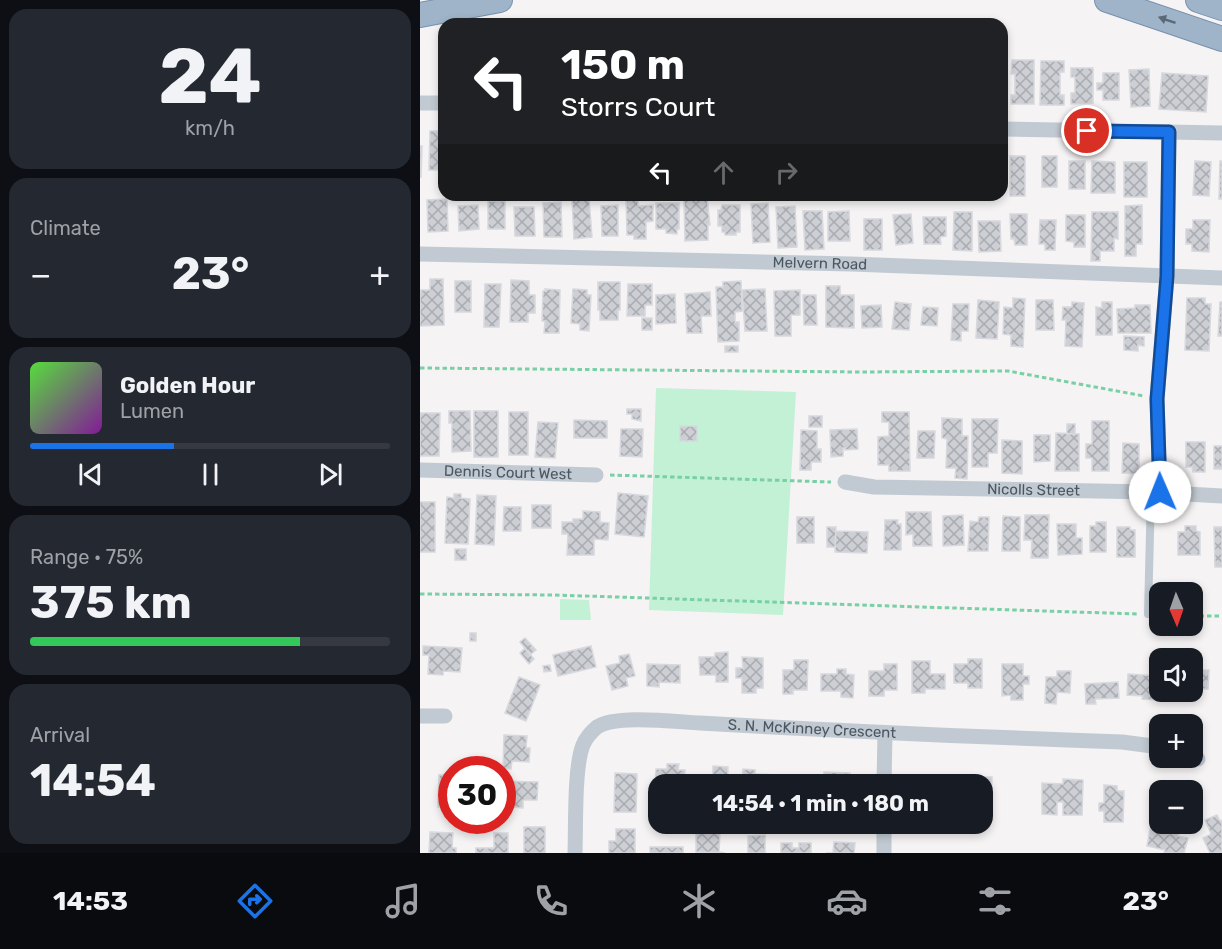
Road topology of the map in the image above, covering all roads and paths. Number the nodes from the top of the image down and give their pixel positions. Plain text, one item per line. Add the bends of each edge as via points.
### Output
1 (500, 0) edge
2 (1107, 0) edge
3 (1198, 0) edge
4 (1222, 8) edge
5 (420, 15) edge
6 (1222, 39) edge
7 (420, 103) edge
8 (438, 103) edge
9 (1008, 129) edge
10 (1169, 132) junction
11 (1222, 133) edge
12 (420, 254) edge
13 (1167, 276) junction
14 (1222, 278) edge
15 (420, 368) edge
16 (1157, 399) junction
17 (420, 470) edge
18 (596, 475) joint
19 (845, 482) joint
20 (1155, 492) junction
21 (1222, 496) edge
22 (420, 594) edge
23 (1148, 614) joint
24 (1203, 616) edge
25 (1222, 616) edge
26 (420, 716) edge
27 (445, 716) dead end
28 (885, 733) junction
29 (1149, 746) edge
30 (884, 774) edge
31 (884, 834) edge
32 (575, 853) edge
33 (884, 853) edge

1 - 5 highway
6 -> 2 highway
3 - 4 highway
7 - 8 street
9 - 10 street
10 - 11 street
10 - 13 street
12 - 13 street, Melvern Road
13 - 14 street, Melvern Road
13 - 16 street
15 - 16 path via 1008,371
16 - 20 street
17 - 18 street, Dennis Court West
18 - 19 path
19 - 20 street, Nicolls Street via 874,487
20 - 21 street, Nicolls Street
20 - 23 lane
22 - 23 path
24 - 25 path
26 - 27 street
28 - 29 street, S. N. McKinney Crescent
28 - 30 street
28 - 32 street, S. N. McKinney Crescent via 639,720 599,726 588,736 580,756
31 - 33 street

